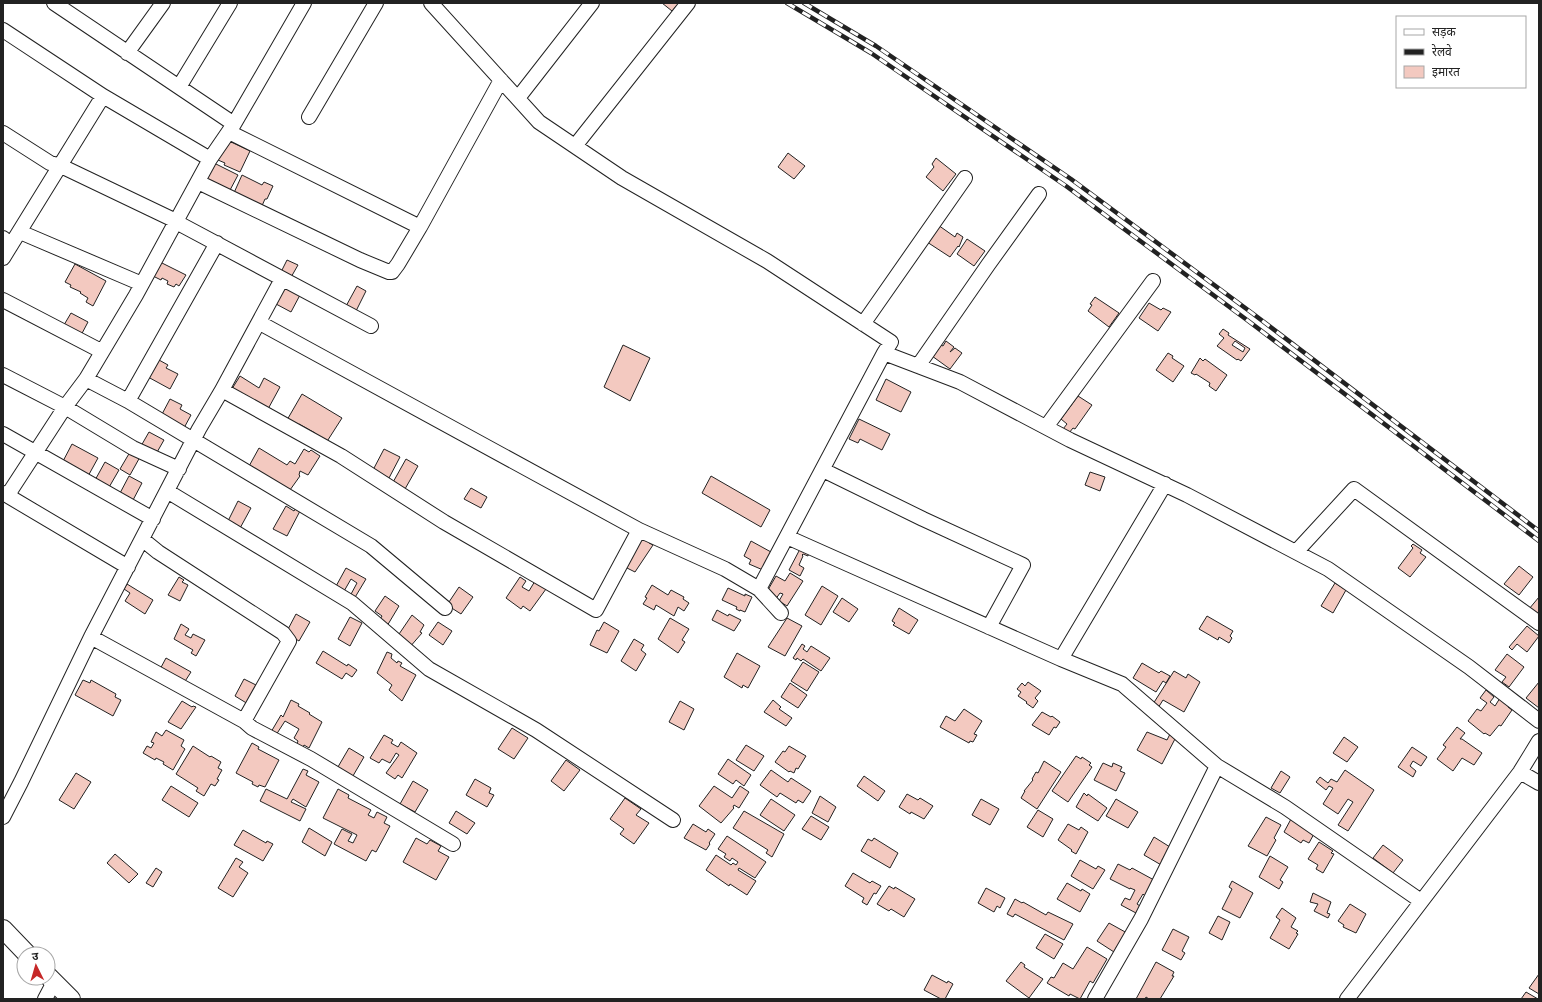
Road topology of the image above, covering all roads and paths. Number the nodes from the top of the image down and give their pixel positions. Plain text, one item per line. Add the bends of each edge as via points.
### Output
1 (54, 3) edge
2 (163, 3) edge
3 (230, 3) edge
4 (304, 3) edge
5 (376, 3) edge
6 (431, 3) edge
7 (592, 3) edge
8 (688, 3) edge
9 (3, 30) edge
10 (127, 52) junction
11 (501, 80) junction
12 (179, 87) junction
13 (103, 96) junction
14 (518, 98) junction
15 (309, 117) dead end
16 (232, 128) junction
17 (3, 134) edge
18 (575, 146) junction
19 (210, 159) junction
20 (61, 166) junction
21 (965, 178) dead end
22 (198, 182) junction
23 (1039, 194) dead end
24 (176, 221) junction
25 (420, 227) junction
26 (20, 232) junction
27 (7, 242) edge
28 (217, 243) junction
29 (3, 258) edge
30 (282, 279) junction
31 (1153, 281) dead end
32 (142, 284) junction
33 (3, 300) edge
34 (260, 323) junction
35 (863, 324) junction
36 (371, 326) dead end
37 (101, 351) junction
38 (884, 353) junction
39 (918, 366) junction
40 (3, 375) edge
41 (86, 379) junction
42 (222, 390) junction
43 (128, 401) junction
44 (65, 407) junction
45 (1046, 427) junction
46 (3, 434) edge
47 (194, 440) junction
48 (37, 453) junction
49 (179, 469) junction
50 (823, 470) junction
51 (1165, 484) junction
52 (167, 492) junction
53 (6, 495) edge
54 (153, 519) junction
55 (639, 530) junction
56 (787, 537) junction
57 (142, 539) junction
58 (1296, 552) junction
59 (128, 566) junction
60 (759, 589) junction
61 (445, 608) dead end
62 (781, 613) dead end
63 (1539, 623) edge
64 (989, 627) junction
65 (91, 637) junction
66 (1061, 659) junction
67 (244, 721) junction
68 (1539, 721) edge
69 (1539, 742) edge
70 (1217, 766) junction
71 (1520, 772) junction
72 (1539, 783) edge
73 (3, 817) edge
74 (672, 820) dead end
75 (453, 844) dead end
76 (1421, 901) junction
77 (3, 929) edge
78 (19, 946) edge
79 (56, 984) edge
80 (49, 986) edge
81 (45, 999) edge
82 (70, 999) edge
83 (1095, 999) edge
84 (1348, 999) edge

1 - 10 street
2 - 10 street
3 - 12 street
4 - 16 street
5 - 15 street
6 - 11 street
7 - 14 street
8 - 18 street
9 - 13 street
10 - 12 street
11 - 14 street
11 - 25 street
12 - 16 street
13 - 19 street
13 - 20 street
14 - 18 street via 539,122
16 - 19 street
16 - 25 street
17 - 20 street via 50,163
18 - 35 street via 622,178 767,261
19 - 22 street
20 - 24 street
20 - 26 street
21 - 35 street
22 - 24 street
22 - 25 street via 389,272 398,264
23 - 39 street
24 - 28 street
24 - 32 street
26 - 27 street
26 - 32 street
27 - 29 street
28 - 30 street
28 - 43 street
30 - 34 street
30 - 36 street
31 - 45 street
32 - 37 street
33 - 37 street
34 - 42 street
34 - 55 street
35 - 38 street via 891,342
37 - 41 street
38 - 39 street
38 - 50 street
39 - 45 street via 960,382
40 - 44 street
41 - 43 street
41 - 44 street
42 - 47 street
42 - 55 street via 341,456 444,522 596,610
43 - 47 street
44 - 48 street
44 - 49 street via 133,448
45 - 51 street
46 - 48 street
47 - 49 street
47 - 61 street via 371,546
48 - 53 street
48 - 54 street
49 - 52 street
50 - 56 street
50 - 64 street via 1024,565
51 - 58 street
51 - 66 street
52 - 54 street
52 - 74 street via 352,603 429,669 536,730
53 - 59 street
54 - 57 street
55 - 60 street via 725,569
56 - 60 street
56 - 64 street
57 - 59 street
57 - 67 street via 283,633 290,642
58 - 63 street via 1354,489
58 - 68 street via 1328,569 1469,667
59 - 65 street
60 - 62 street
64 - 66 street
65 - 67 street
65 - 73 street
66 - 70 street via 1122,684
67 - 75 street
69 - 71 street
70 - 76 street via 1285,807
70 - 83 street via 1141,919
71 - 72 street
71 - 76 street
76 - 84 street
77 - 78 main road
79 - 82 main road
80 - 81 street

